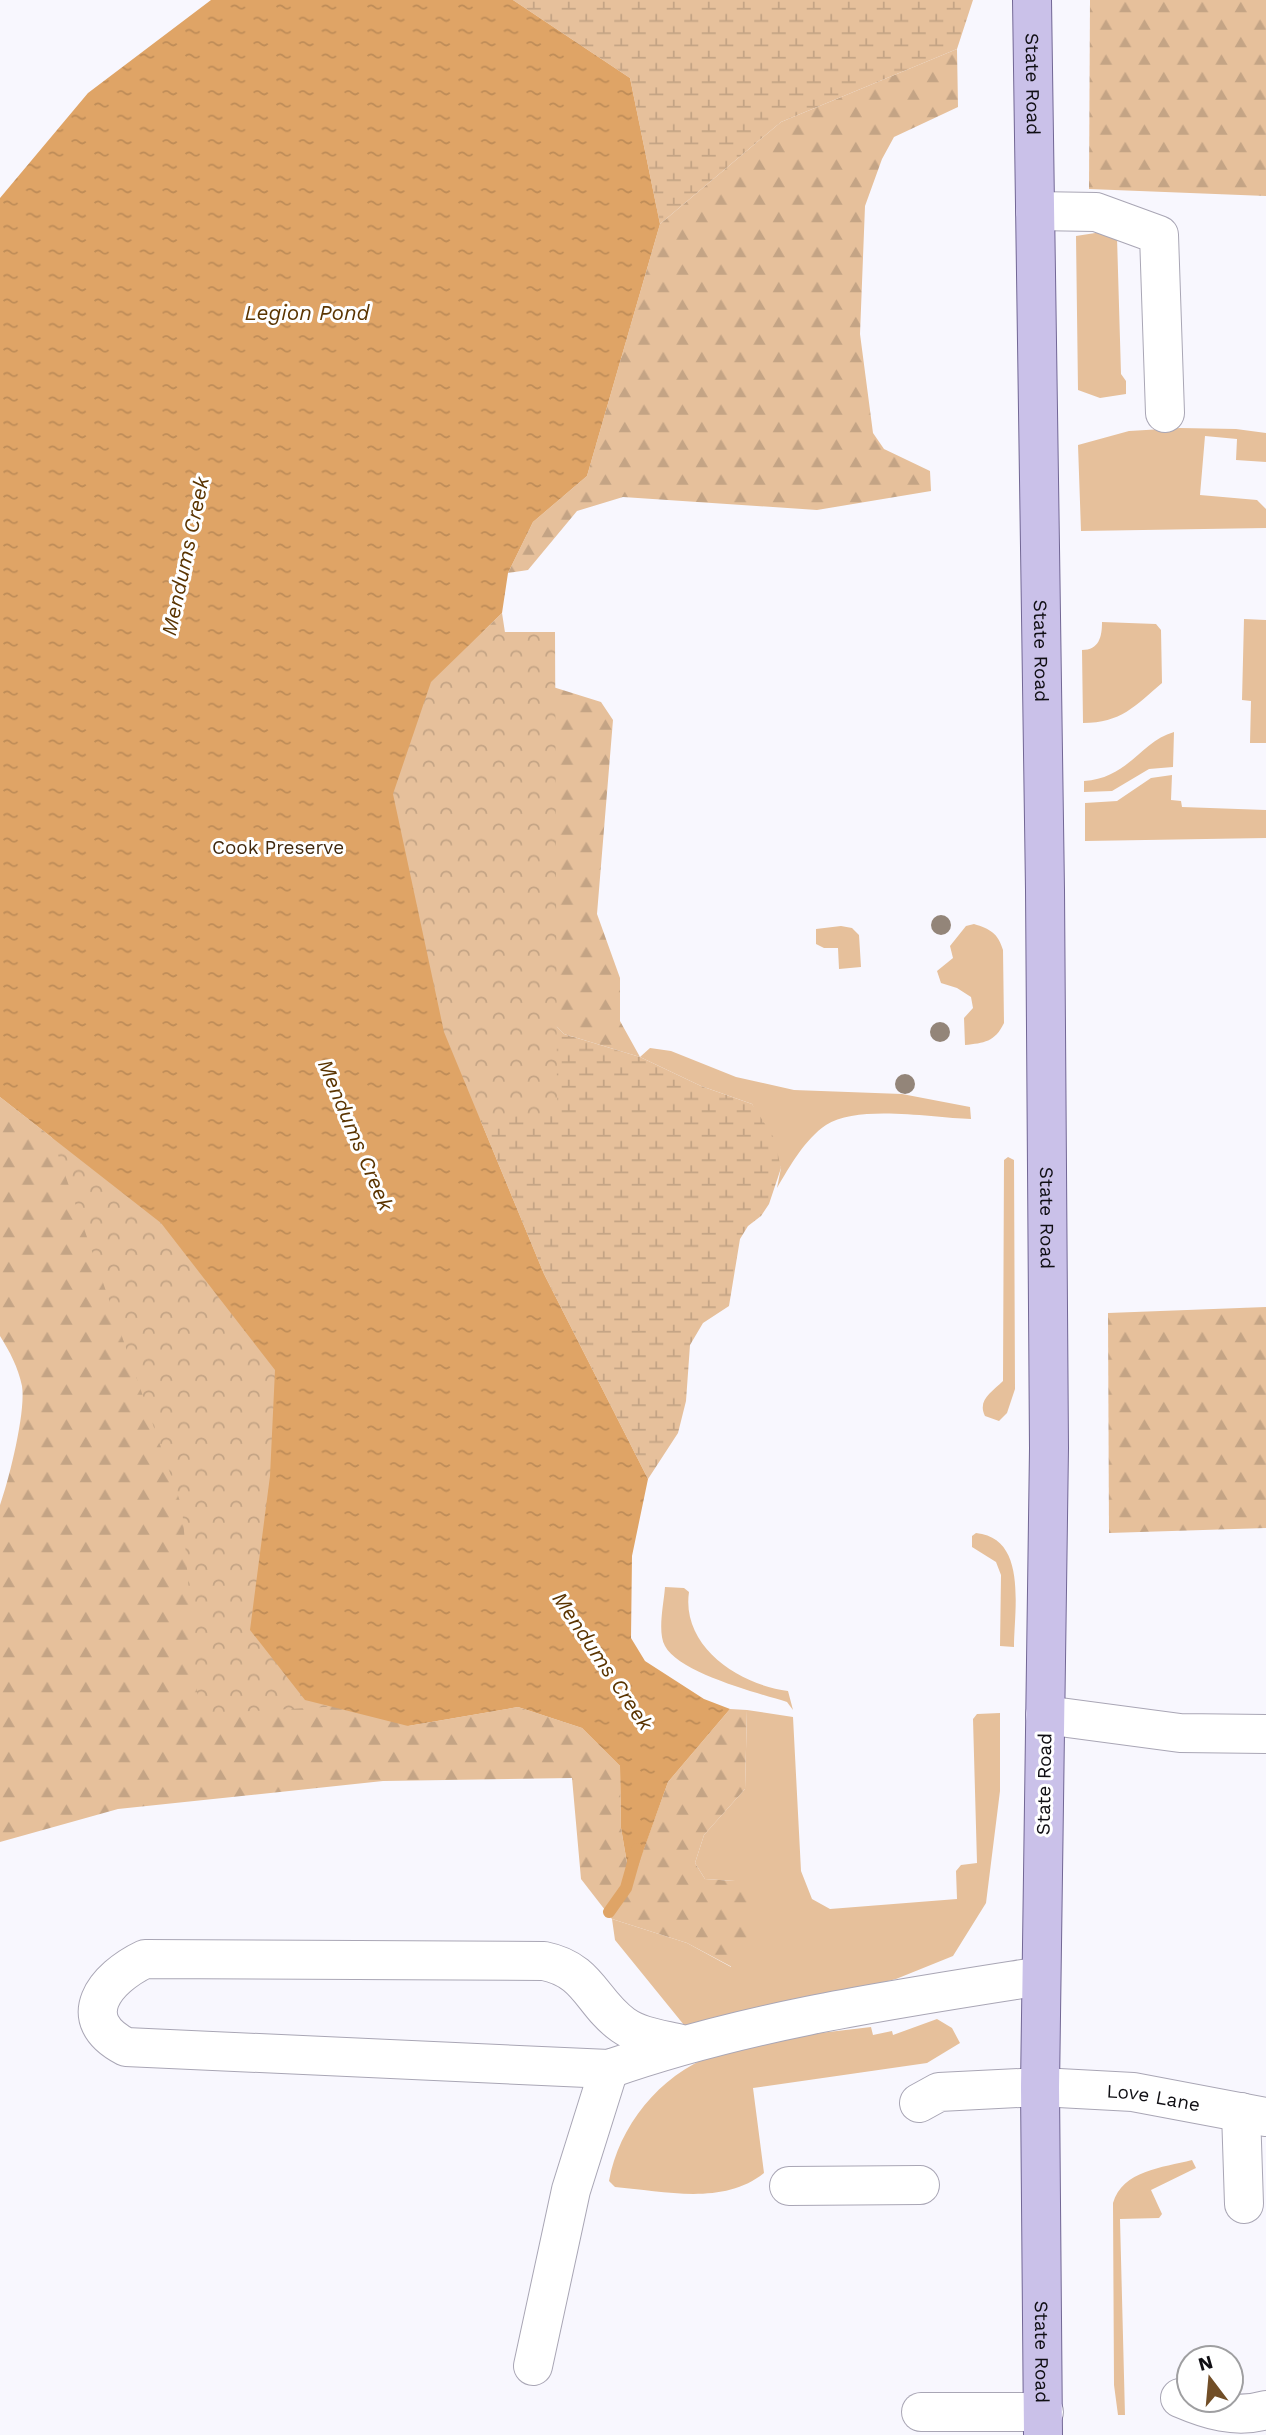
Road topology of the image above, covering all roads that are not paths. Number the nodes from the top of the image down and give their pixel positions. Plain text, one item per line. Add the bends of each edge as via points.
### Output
1 (1032, 0) edge
2 (1035, 211) junction
3 (1165, 414) dead end
4 (1045, 1715) junction
5 (1266, 1734) edge
6 (1041, 1976) junction
7 (681, 2044) junction
8 (609, 2069) junction
9 (1040, 2087) junction
10 (919, 2103) dead end
11 (1254, 2114) edge
12 (920, 2185) dead end
13 (789, 2186) dead end
14 (1244, 2204) dead end
15 (533, 2366) dead end
16 (1266, 2410) edge
17 (921, 2412) dead end
18 (1242, 2414) edge
19 (1044, 2423) edge

1 - 2 main road, State Road
2 - 3 street via 1096,212 1159,235
2 - 4 main road, State Road via 1045,890 1049,1512
4 - 5 street via 1180,1733
4 - 6 main road, State Road
6 - 7 street via 845,2006
6 - 9 main road, State Road
7 - 8 street
7 - 8 street via 623,2025 580,1976 563,1965 544,1961 145,1959 106,1985 99,2004 100,2020 111,2039 126,2047
8 - 15 street via 570,2190
9 - 10 street, Love Lane via 939,2092
9 - 11 street, Love Lane via 1132,2092
9 - 19 main road, State Road
11 - 14 street
12 - 13 street
16 - 18 street
17 - 19 street

